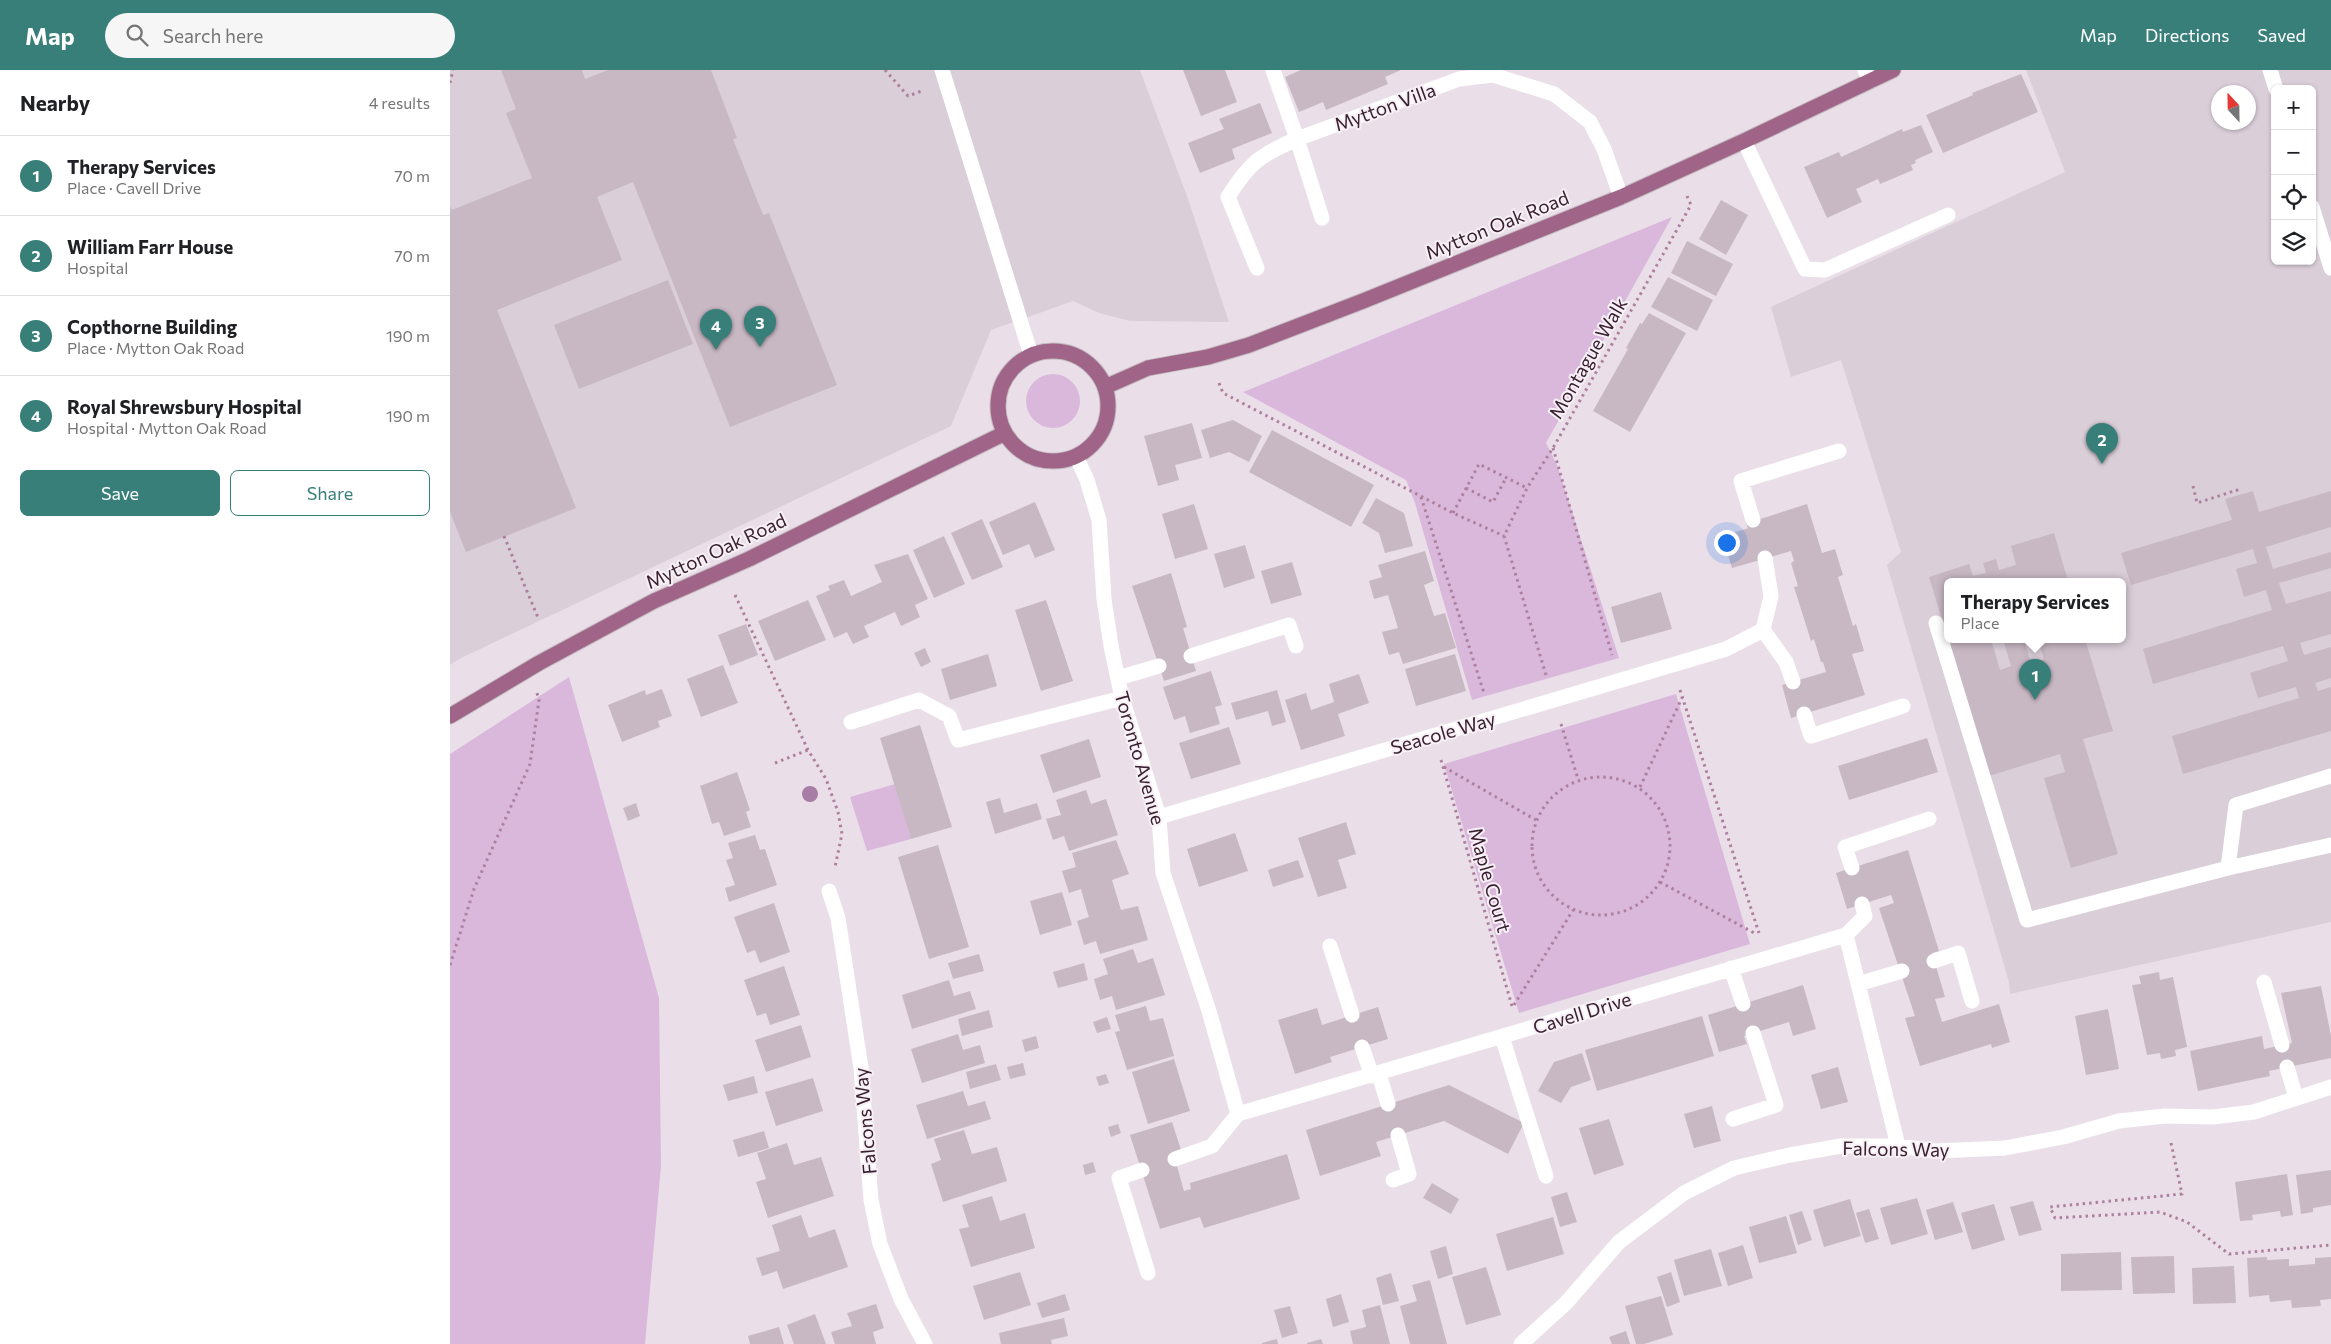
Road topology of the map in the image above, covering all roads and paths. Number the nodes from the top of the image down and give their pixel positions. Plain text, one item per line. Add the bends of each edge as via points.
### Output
1 (453, 70) edge
2 (942, 70) edge
3 (1273, 70) edge
4 (1893, 70) edge
5 (2270, 70) edge
6 (1867, 75) edge
7 (450, 83) edge
8 (2275, 85) edge
9 (1297, 140) junction
10 (1744, 141) junction
11 (1686, 193) dead end
12 (1621, 197) junction
13 (1948, 215) dead end
14 (1322, 218) dead end
15 (2316, 220) edge
16 (1257, 268) dead end
17 (2331, 268) edge
18 (1031, 355) junction
19 (1219, 383) dead end
20 (1105, 387) junction
21 (1005, 434) junction
22 (1553, 448) junction
23 (1839, 451) dead end
24 (1076, 456) junction
25 (1506, 478) junction
26 (2193, 486) dead end
27 (1466, 488) junction
28 (1527, 488) junction
29 (2238, 495) dead end
30 (1421, 496) junction
31 (1453, 513) junction
32 (1753, 520) tunnel mouth
33 (504, 536) dead end
34 (1504, 536) junction
35 (1765, 558) tunnel mouth
36 (735, 595) dead end
37 (539, 620) dead end
38 (1936, 623) dead end
39 (1763, 630) junction
40 (1296, 646) dead end
41 (1191, 656) tunnel mouth
42 (1613, 658) dead end
43 (1672, 665) junction
44 (1159, 666) tunnel mouth
45 (1118, 678) junction
46 (1793, 682) tunnel mouth
47 (536, 688) dead end
48 (1122, 698) junction
49 (1486, 698) dead end
50 (1682, 698) junction
51 (1554, 700) junction
52 (1904, 706) dead end
53 (1804, 714) tunnel mouth
54 (450, 716) edge
55 (851, 722) dead end
56 (1434, 735) junction
57 (808, 750) junction
58 (775, 763) dead end
59 (1443, 767) junction
60 (2331, 776) edge
61 (1578, 779) junction
62 (1640, 787) junction
63 (1159, 817) junction
64 (1929, 819) dead end
65 (1536, 820) junction
66 (2331, 845) edge
67 (1852, 868) tunnel mouth
68 (2228, 868) junction
69 (1660, 882) junction
70 (829, 891) joint
71 (1862, 904) tunnel mouth
72 (1573, 910) junction
73 (1846, 935) junction
74 (1330, 946) dead end
75 (1934, 961) tunnel mouth
76 (450, 965) edge
77 (1731, 968) junction
78 (1902, 971) tunnel mouth
79 (2264, 982) dead end
80 (1858, 984) junction
81 (1972, 1001) dead end
82 (1743, 1004) tunnel mouth
83 (1512, 1007) junction
84 (1352, 1015) tunnel mouth
85 (1519, 1032) junction
86 (1753, 1034) tunnel mouth
87 (1502, 1037) junction
88 (2282, 1046) tunnel mouth
89 (1362, 1047) tunnel mouth
90 (2287, 1068) tunnel mouth
91 (1376, 1075) junction
92 (2331, 1087) edge
93 (2296, 1098) junction
94 (1388, 1104) tunnel mouth
95 (1238, 1114) junction
96 (2165, 1116) junction
97 (1732, 1120) dead end
98 (1398, 1135) tunnel mouth
99 (1898, 1146) junction
100 (1175, 1159) tunnel mouth
101 (1142, 1170) tunnel mouth
102 (1546, 1176) dead end
103 (1393, 1180) dead end
104 (2331, 1245) edge
105 (1148, 1273) dead end
106 (925, 1344) edge
107 (1521, 1344) edge

1 - 7 path
2 - 18 street
3 - 9 street
4 - 6 main road, Mytton Oak Road
5 - 8 street
6 - 10 main road, Mytton Oak Road
9 - 12 street, Mytton Villa via 1459,79 1493,76 1554,94 1590,122 1604,149
9 - 14 street
9 - 16 street, Mytton Villa via 1268,152 1244,171 1228,197
10 - 12 main road, Mytton Oak Road
10 - 13 street via 1806,269 1825,270
11 - 22 path, Montague Walk via 1691,205
12 - 20 main road, Mytton Oak Road via 1249,345 1148,368
15 - 17 street
18 - 20 main road via 1046,351 1075,355 1088,363
18 - 21 main road via 1016,365 1004,380 998,397 998,416
19 - 30 path via 1223,392
20 - 24 main road via 1108,411 1100,434 1090,447
21 - 24 main road via 1028,456 1044,461 1061,461
21 - 54 main road, Mytton Oak Road via 749,559 654,601
22 - 28 path, Montague Walk
22 - 42 path
23 - 32 street via 1742,481
24 - 45 street, Toronto Avenue via 1099,520 1104,599
25 - 27 path via 1493,502
25 - 27 path via 1479,464
25 - 28 path
26 - 29 path via 2197,503 2236,490
27 - 31 path
28 - 34 path, Montague Walk
30 - 31 path
30 - 49 path
31 - 34 path
33 - 37 path
34 - 51 path
35 - 39 street via 1771,596
36 - 57 path
38 - 68 street via 2027,920
39 - 43 street, Seacole Way via 1726,649
39 - 46 street via 1786,662
40 - 41 street via 1289,625
43 - 50 path
43 - 51 street, Seacole Way
44 - 45 street
45 - 48 street, Toronto Avenue
47 - 76 path via 539,700 530,764 474,889
48 - 55 street via 958,740 948,716 919,700
48 - 63 street, Toronto Avenue
50 - 62 path
50 - 69 path via 1760,936
51 - 56 street, Seacole Way
51 - 61 path
52 - 53 street via 1811,736
56 - 59 path, Maple Court
56 - 63 street, Seacole Way
57 - 58 path
57 - 70 path via 826,778 842,834
59 - 65 path
59 - 83 path, Maple Court
60 - 68 street via 2236,805
61 - 62 path via 1614,777
61 - 65 path via 1550,798
62 - 69 path via 1663,813 1670,837 1670,856
63 - 95 street, Toronto Avenue via 1163,873
64 - 67 street via 1845,847
65 - 72 path via 1531,847 1535,869 1547,891
66 - 68 street
69 - 72 path via 1653,892 1633,907 1606,916
70 - 106 street, Falcons Way via 838,918 861,1068 871,1200 880,1244 901,1299
71 - 73 street via 1865,916
72 - 83 path
73 - 77 street, Cavell Drive
73 - 80 street
74 - 84 street
75 - 81 street via 1958,953
77 - 82 street
77 - 85 street, Cavell Drive
78 - 80 street
79 - 88 street
80 - 99 street
83 - 85 path, Maple Court
85 - 87 street, Cavell Drive
86 - 97 street via 1776,1105
87 - 91 street, Cavell Drive
87 - 102 street
89 - 91 street
90 - 93 street
91 - 94 street
91 - 95 street, Cavell Drive
92 - 93 street, Falcons Way
93 - 96 street, Falcons Way via 2254,1112 2213,1117
95 - 100 street via 1212,1146
96 - 99 street, Falcons Way via 2119,1122 2005,1148 1936,1151
96 - 104 path via 2182,1194 2050,1207 2056,1218 2160,1212 2187,1222 2229,1254
98 - 103 street via 1409,1174
99 - 107 street, Falcons Way via 1841,1146 1790,1155 1734,1168 1684,1193 1619,1242 1566,1303
101 - 105 street via 1119,1178

